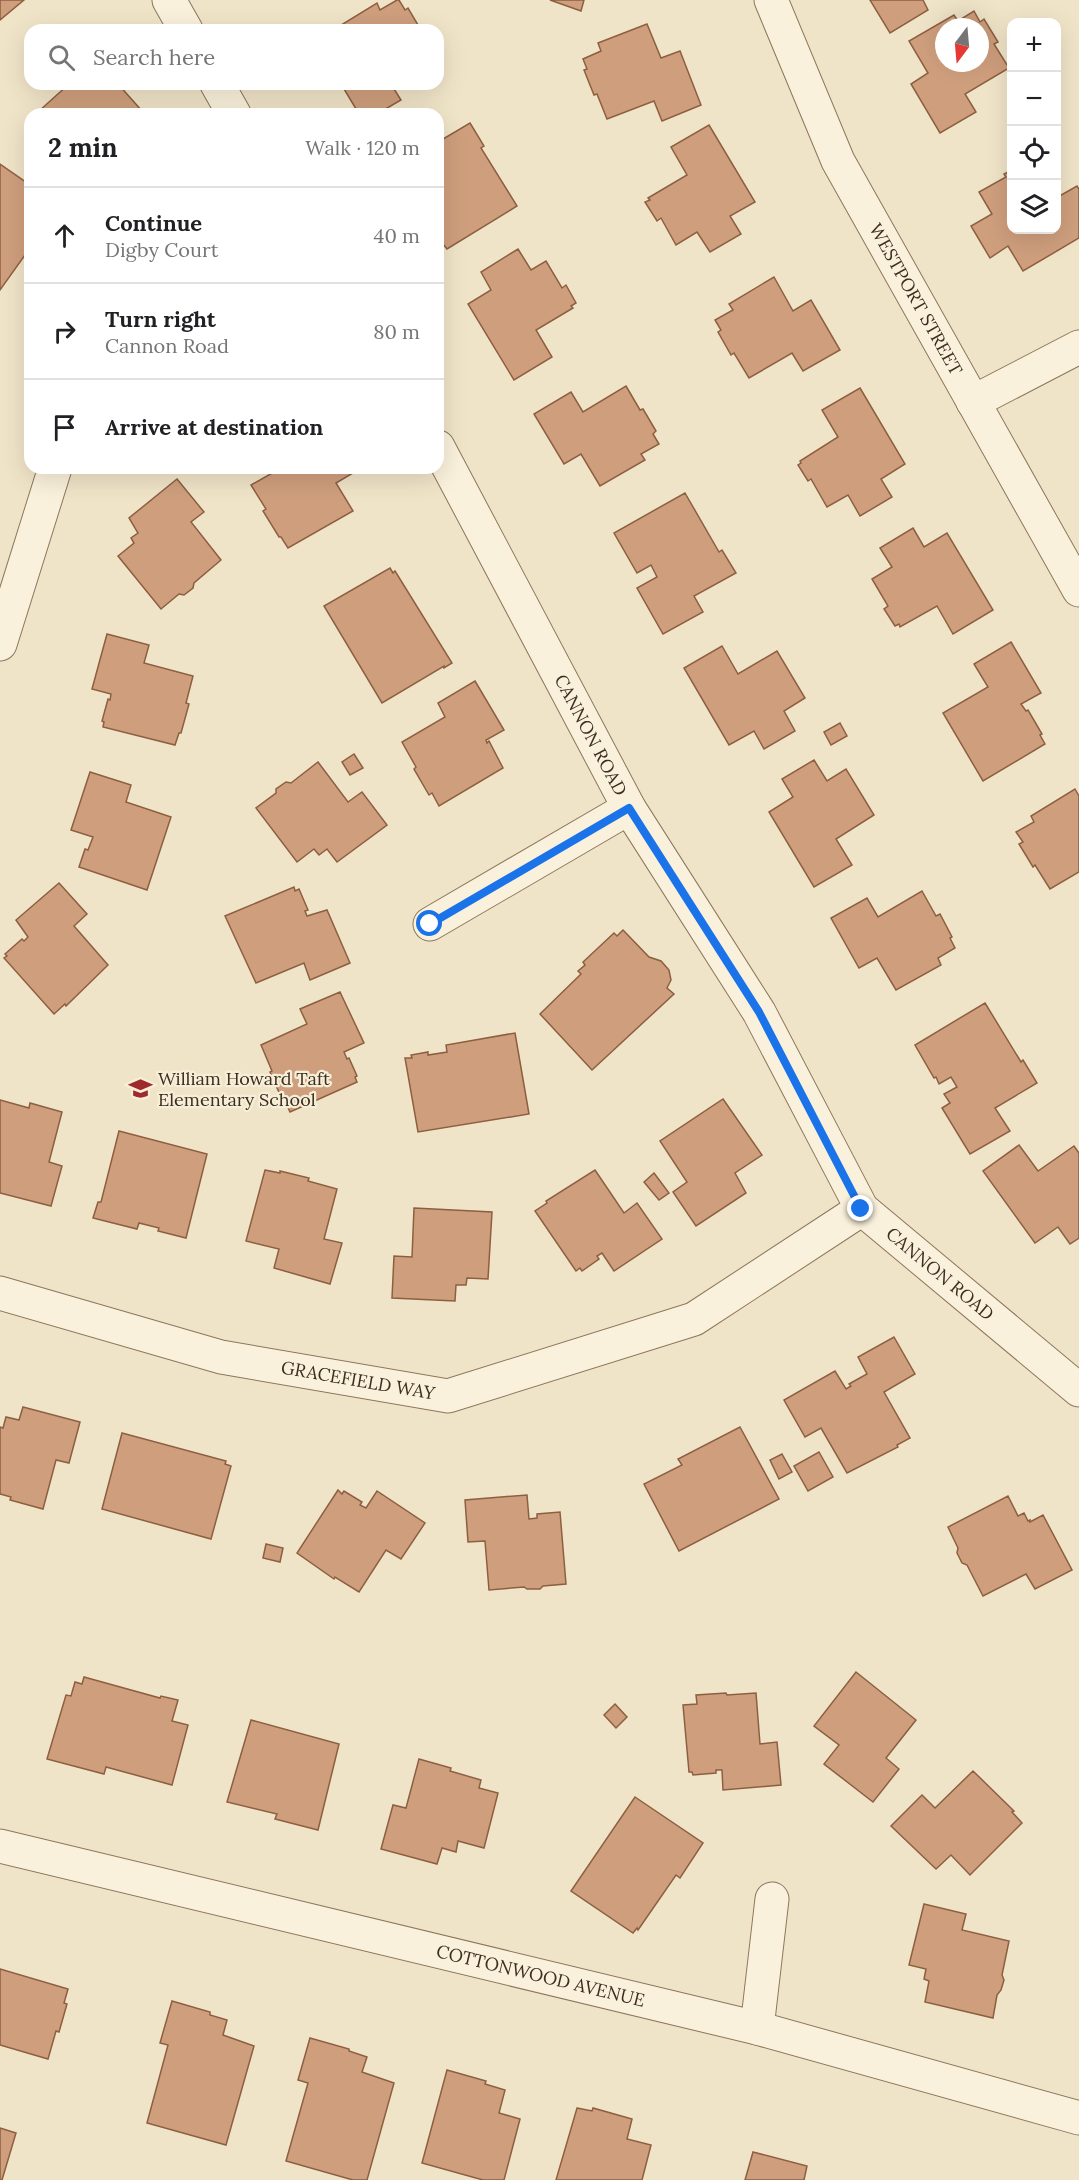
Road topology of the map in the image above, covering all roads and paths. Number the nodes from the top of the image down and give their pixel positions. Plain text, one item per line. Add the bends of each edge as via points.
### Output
1 (169, 0) edge
2 (771, 0) edge
3 (183, 24) edge
4 (220, 90) edge
5 (231, 108) edge
6 (1079, 347) edge
7 (973, 402) junction
8 (444, 458) edge
9 (53, 474) edge
10 (1079, 590) edge
11 (0, 644) edge
12 (629, 808) junction
13 (430, 924) dead end
14 (861, 1209) junction
15 (0, 1293) edge
16 (1079, 1390) edge
17 (0, 1846) edge
18 (772, 1899) dead end
19 (758, 2028) junction
20 (1079, 2118) edge

1 - 3 street
2 - 7 street, WESTPORT STREET via 838,161
4 - 5 street
6 - 7 street
7 - 10 street, WESTPORT STREET
8 - 12 street, CANNON ROAD
9 - 11 street
12 - 13 street
12 - 14 street, CANNON ROAD via 759,1012
14 - 15 street, GRACEFIELD WAY via 694,1319 448,1395 221,1357
14 - 16 street, CANNON ROAD
17 - 19 street, COTTONWOOD AVENUE
18 - 19 street
19 - 20 street, COTTONWOOD AVENUE

